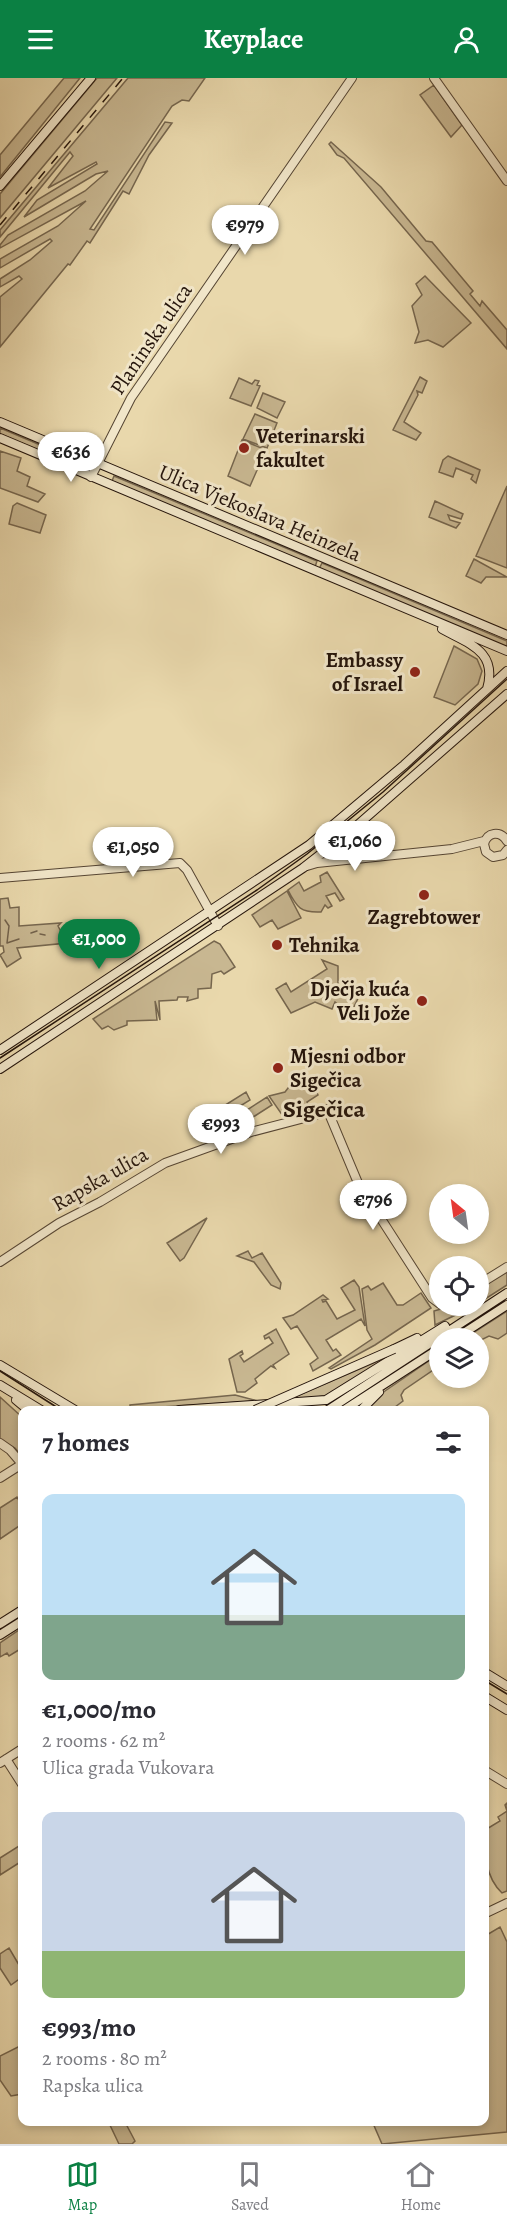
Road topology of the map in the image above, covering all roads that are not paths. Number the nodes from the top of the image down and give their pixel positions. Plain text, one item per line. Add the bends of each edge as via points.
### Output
1 (84, 78) edge
2 (91, 78) edge
3 (352, 78) edge
4 (434, 78) edge
5 (82, 89) junction
6 (507, 180) edge
7 (0, 186) edge
8 (0, 422) edge
9 (0, 438) edge
10 (97, 463) junction
11 (91, 477) junction
12 (430, 620) junction
13 (507, 635) edge
14 (507, 651) edge
15 (507, 671) edge
16 (487, 690) junction
17 (507, 694) edge
18 (353, 829) junction
19 (484, 841) junction
20 (507, 841) edge
21 (452, 849) junction
22 (507, 851) edge
23 (486, 852) junction
24 (380, 856) junction
25 (303, 868) junction
26 (0, 878) edge
27 (211, 912) junction
28 (218, 926) junction
29 (0, 1050) edge
30 (0, 1069) edge
31 (0, 1262) edge
32 (507, 1267) edge
33 (489, 1278) edge
34 (429, 1293) edge
35 (504, 1295) edge
36 (507, 1305) edge
37 (446, 1326) junction
38 (471, 1328) edge
39 (429, 1355) edge
40 (0, 1365) edge
41 (399, 1374) junction
42 (0, 1385) edge
43 (24, 1406) edge
44 (34, 1406) edge
45 (69, 1406) edge
46 (237, 1406) edge
47 (264, 1406) edge
48 (334, 1406) edge
49 (350, 1406) edge
50 (365, 1406) edge
51 (0, 1443) edge
52 (18, 1459) edge
53 (18, 1467) edge
54 (0, 1479) edge
55 (18, 1613) edge
56 (0, 1624) edge
57 (18, 1624) edge
58 (18, 1628) edge
59 (0, 1635) edge
60 (489, 1675) edge
61 (507, 1686) edge
62 (489, 1699) edge
63 (507, 1710) edge
64 (18, 1752) edge
65 (3, 1761) edge
66 (489, 1773) edge
67 (18, 1779) edge
68 (507, 1784) edge
69 (507, 1903) edge
70 (489, 1912) edge

1 - 5 street
2 - 5 main road
3 - 10 street, Planinska ulica via 131,398
4 - 6 street
5 - 7 main road
8 - 10 main road, Ulica Vjekoslava Heinzela
9 - 11 main road, Ulica Vjekoslava Heinzela
10 - 11 street, Planinska ulica
10 - 13 main road, Ulica Vjekoslava Heinzela
11 - 12 main road, Ulica Vjekoslava Heinzela
12 - 14 main road, Ulica Vjekoslava Heinzela
12 - 16 main road via 481,651 489,670
15 - 16 main road
16 - 27 main road via 324,833
17 - 18 main road
18 - 24 street via 351,841 355,849
18 - 25 main road
19 - 20 street via 494,833
19 - 21 street
19 - 23 street
21 - 23 street
21 - 24 street
22 - 23 street via 497,857
24 - 25 street
25 - 28 main road
26 - 27 street via 174,862 187,870
27 - 28 street
27 - 29 main road
28 - 30 main road
31 - 34 street, Rapska ulica via 59,1223 165,1163 327,1109 358,1183
32 - 33 street
35 - 37 main road
35 - 48 main road
36 - 38 main road
37 - 46 main road via 326,1400
37 - 47 main road, bridge
39 - 41 main road
40 - 45 main road
41 - 49 main road
41 - 50 main road
42 - 43 main road
42 - 44 main road
51 - 52 street
53 - 54 street
55 - 56 main road
57 - 59 main road
58 - 59 main road
60 - 61 main road
62 - 63 main road
64 - 65 street
65 - 67 street
66 - 68 street
69 - 70 street

